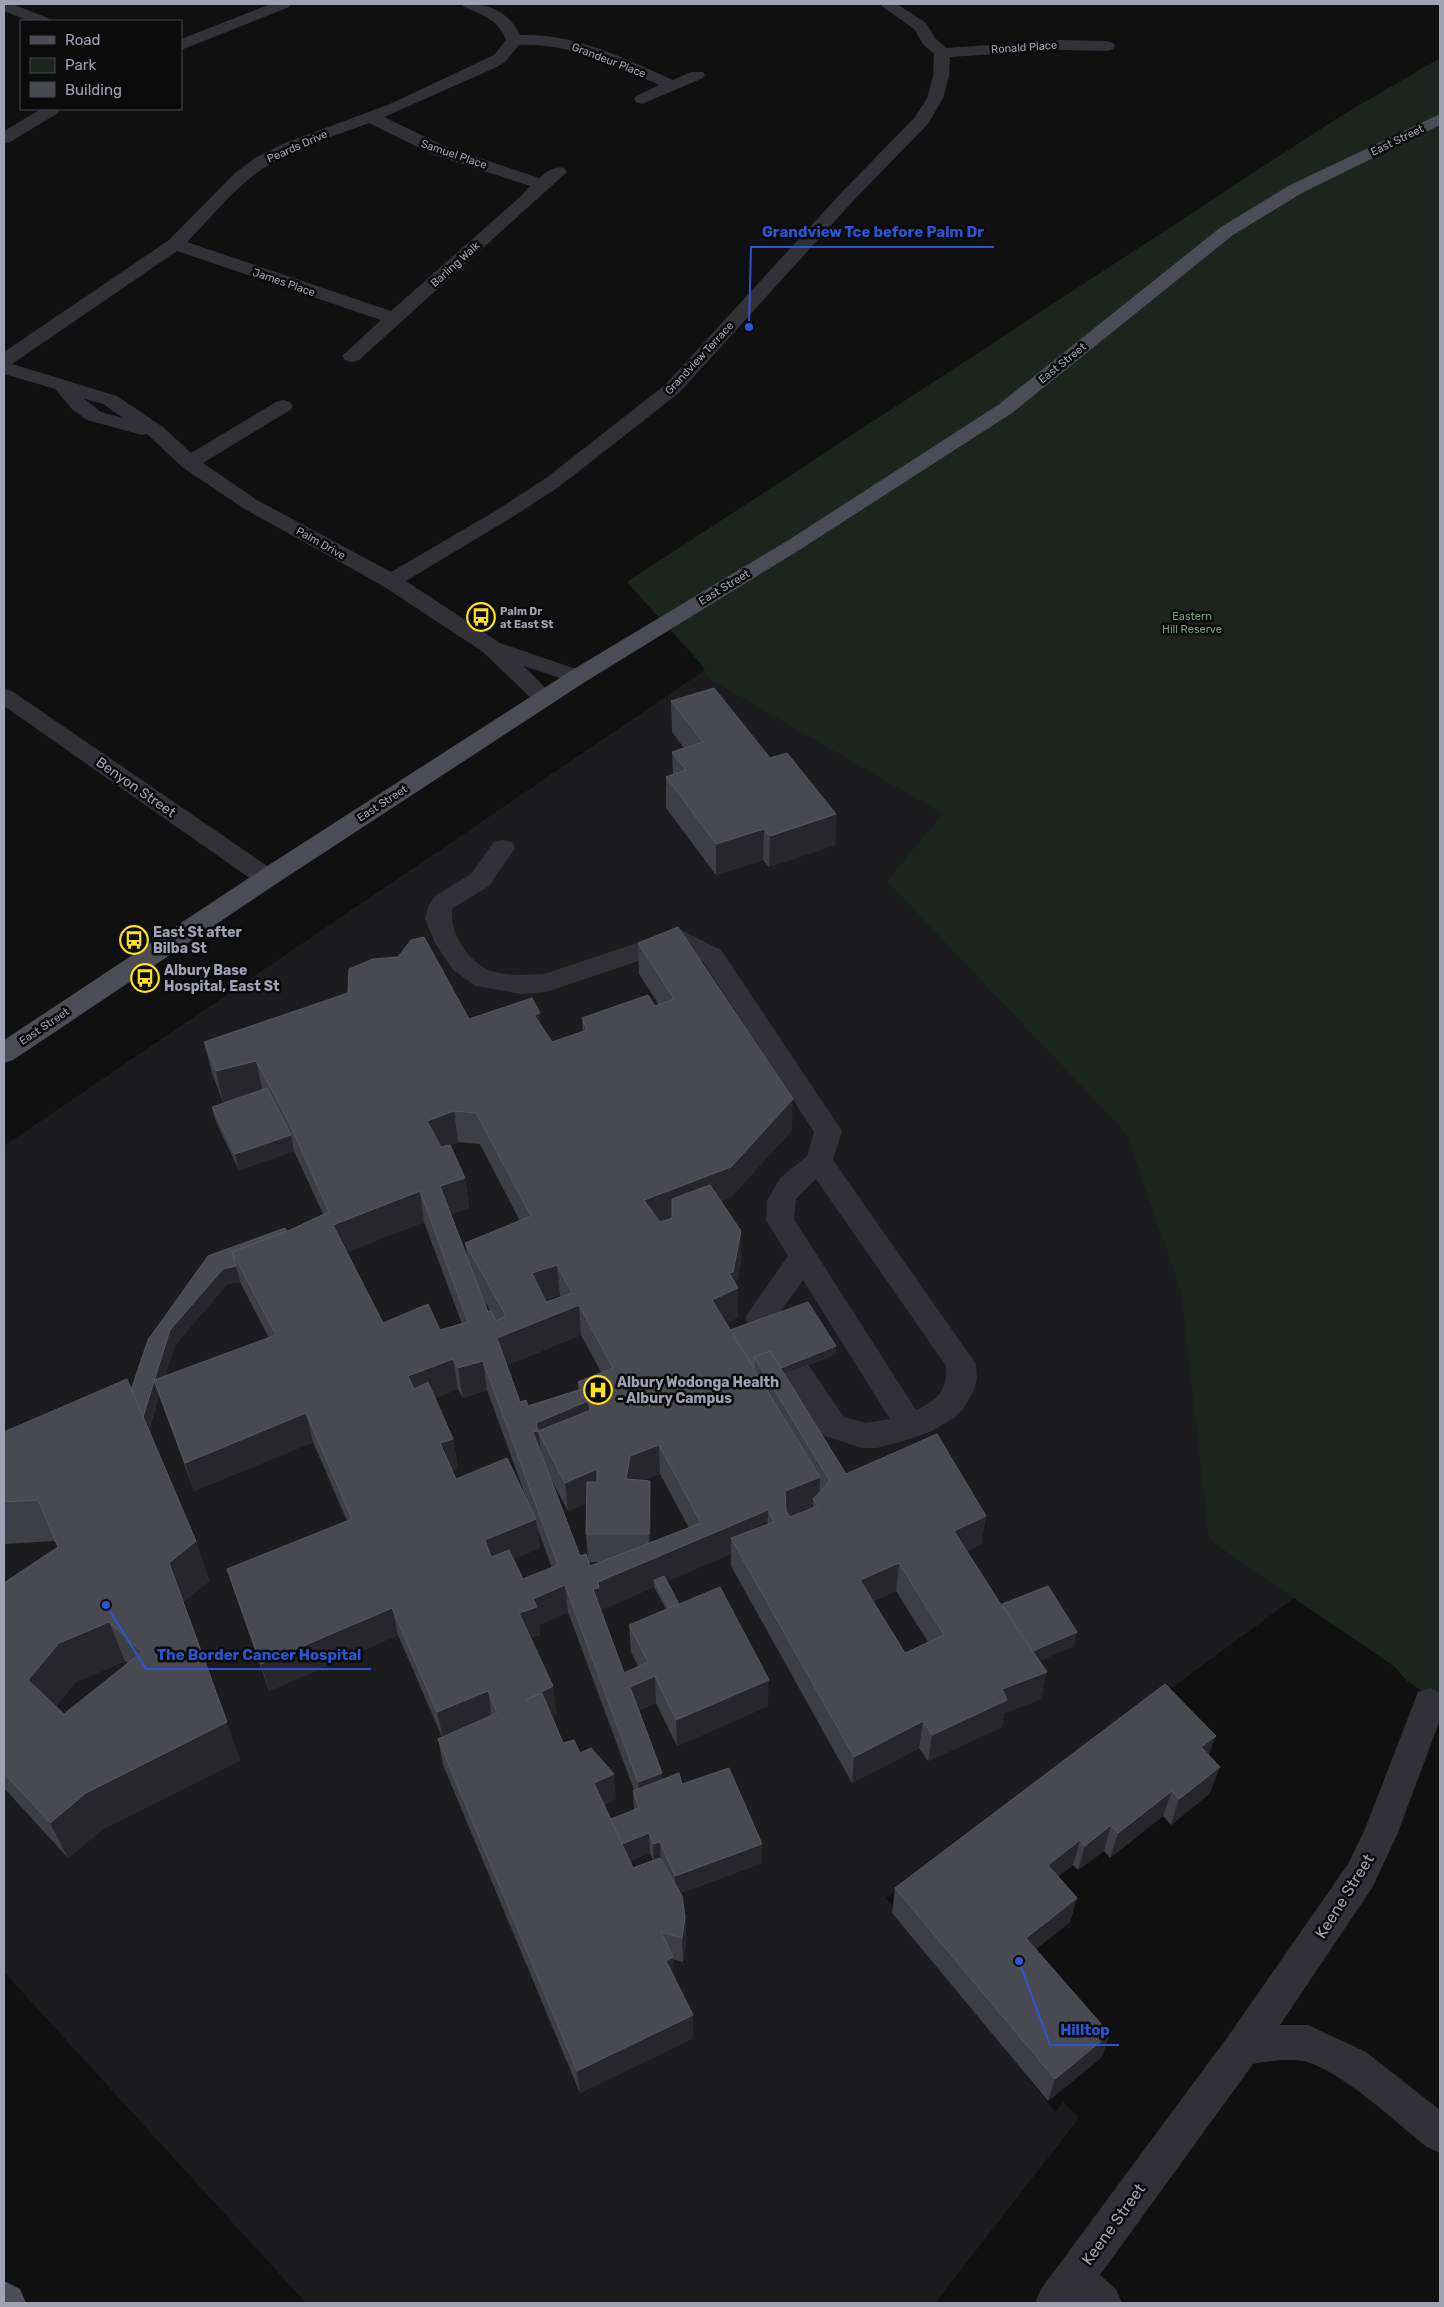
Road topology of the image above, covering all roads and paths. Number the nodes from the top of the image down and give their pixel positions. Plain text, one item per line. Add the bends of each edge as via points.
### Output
1 (284, 4) edge
2 (469, 4) edge
3 (887, 4) edge
4 (4, 6) edge
5 (4, 15) edge
6 (39, 20) edge
7 (20, 22) edge
8 (514, 40) junction
9 (182, 45) edge
10 (1107, 46) dead end
11 (942, 53) junction
12 (697, 75) dead end
13 (672, 85) junction
14 (642, 99) dead end
15 (50, 110) edge
16 (370, 118) junction
17 (1440, 119) edge
18 (4, 138) edge
19 (558, 172) dead end
20 (541, 184) junction
21 (175, 244) junction
22 (393, 318) junction
23 (352, 356) dead end
24 (4, 361) edge
25 (4, 368) edge
26 (283, 406) dead end
27 (189, 463) junction
28 (391, 581) junction
29 (491, 647) junction
30 (577, 677) junction
31 (4, 696) edge
32 (544, 698) junction
33 (503, 848) dead end
34 (267, 878) junction
35 (4, 1053) edge
36 (824, 1169) junction
37 (803, 1257) junction
38 (910, 1426) junction
39 (1430, 1702) dead end
40 (1253, 2046) junction
41 (1440, 2134) edge
42 (1065, 2291) edge
43 (1102, 2303) edge

1 - 9 street
2 - 8 street via 503,20
3 - 11 street via 920,26
4 - 6 street
5 - 7 street
8 - 13 street, Grandeur Place via 543,39 577,46
8 - 16 street, Peards Drive via 491,64
10 - 11 street, Ronald Place via 1062,45
11 - 28 street, Grandview Terrace via 941,76 935,98 922,120 672,389 553,482
12 - 13 street, Grandeur Place
13 - 14 street, Grandeur Place
15 - 18 street
16 - 20 street, Samuel Place via 438,150
16 - 21 street, Peards Drive via 291,146 261,162 241,177
17 - 30 main road, East Street via 1296,189 1227,231 1005,409
19 - 20 street, Barling Walk
20 - 22 street, Barling Walk via 526,201
21 - 22 street, James Place
21 - 24 street, Peards Drive
22 - 23 street, Barling Walk
25 - 27 street, Palm Drive via 50,382 94,416 156,431
26 - 27 street
27 - 28 street, Palm Drive via 250,504
28 - 29 street, Palm Drive
29 - 30 street, Palm Drive
29 - 32 street, Palm Drive
30 - 32 main road, East Street
31 - 34 street, Benyon Street
32 - 34 main road, East Street
33 - 36 street via 480,880 440,907 438,919 444,937 462,964 485,980 520,985 546,984 678,938 712,956 828,1131
34 - 35 main road, East Street
36 - 37 street via 785,1191 778,1206 780,1220
36 - 38 street via 961,1364 964,1378 949,1405 939,1414
37 - 38 street
37 - 38 street via 760,1318 833,1426 867,1436
39 - 40 street, Keene Street via 1380,1835 1360,1876
40 - 41 street via 1308,2043 1353,2065
40 - 42 street, Keene Street
42 - 43 street

